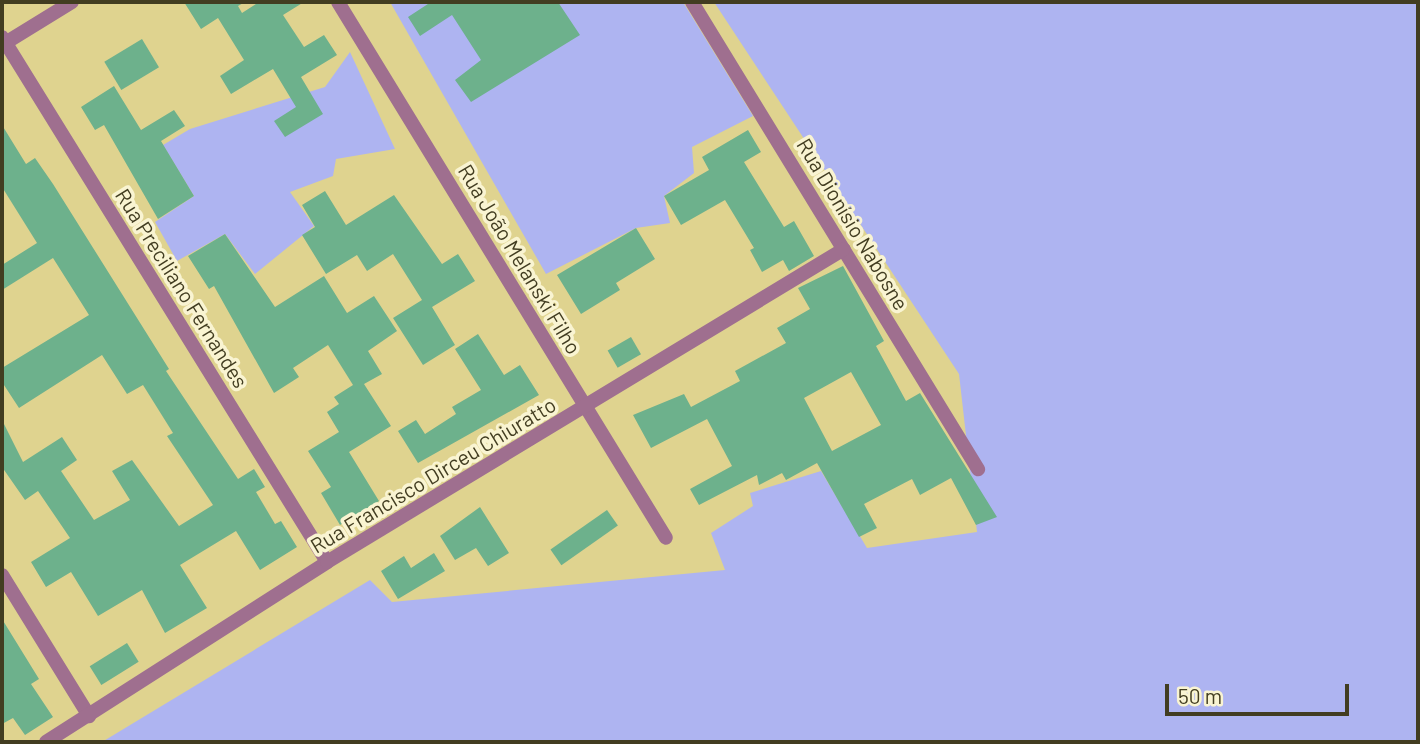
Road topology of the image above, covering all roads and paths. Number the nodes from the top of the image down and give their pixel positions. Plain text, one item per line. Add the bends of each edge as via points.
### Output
1 (72, 2) edge
2 (338, 2) edge
3 (692, 2) edge
4 (3, 42) edge
5 (844, 249) junction
6 (587, 408) junction
7 (978, 469) dead end
8 (666, 538) dead end
9 (327, 562) junction
10 (2, 575) edge
11 (89, 716) junction
12 (46, 742) edge

1 - 4 street
2 - 6 street, Rua João Melanski Filho
3 - 5 street, Rua Dionísio Nabosne
4 - 9 street, Rua Preciliano Fernandes
5 - 6 street, Rua Francisco Dirceu Chiuratto
5 - 7 street, Rua Dionísio Nabosne
6 - 8 street, Rua João Melanski Filho
6 - 9 street, Rua Francisco Dirceu Chiuratto
9 - 11 street, Rua Francisco Dirceu Chiuratto
10 - 11 street
11 - 12 street, Rua Francisco Dirceu Chiuratto

